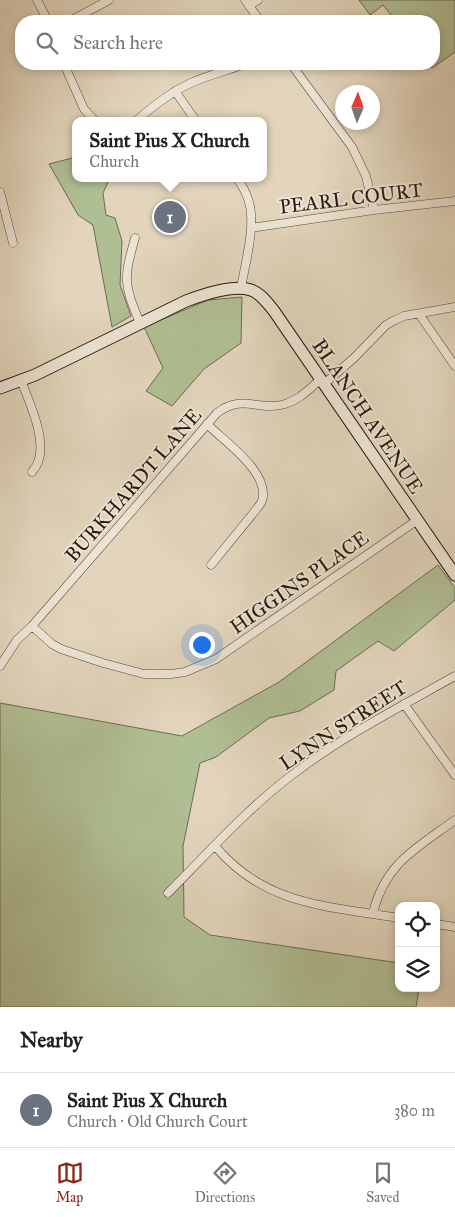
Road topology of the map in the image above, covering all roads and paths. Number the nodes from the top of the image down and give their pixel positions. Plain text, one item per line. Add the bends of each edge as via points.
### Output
1 (37, 0) edge
2 (109, 0) edge
3 (258, 0) edge
4 (247, 3) edge
5 (45, 15) edge
6 (81, 15) edge
7 (256, 15) edge
8 (67, 70) edge
9 (227, 70) edge
10 (295, 70) edge
11 (175, 91) junction
12 (91, 117) edge
13 (141, 117) edge
14 (193, 117) edge
15 (239, 182) edge
16 (0, 192) edge
17 (455, 201) edge
18 (374, 210) junction
19 (251, 228) junction
20 (135, 238) dead end
21 (13, 243) dead end
22 (241, 288) junction
23 (455, 307) edge
24 (419, 314) junction
25 (140, 323) junction
26 (455, 366) edge
27 (21, 380) junction
28 (322, 382) junction
29 (0, 388) edge
30 (207, 424) junction
31 (32, 472) dead end
32 (416, 520) junction
33 (211, 565) dead end
34 (455, 576) edge
35 (32, 626) junction
36 (0, 666) edge
37 (455, 676) edge
38 (404, 704) junction
39 (455, 775) edge
40 (455, 820) edge
41 (215, 846) junction
42 (168, 893) dead end
43 (373, 914) junction
44 (395, 917) edge
45 (440, 925) edge
46 (455, 927) edge

1 - 5 street
2 - 6 street
3 - 4 street
4 - 7 street
8 - 12 street via 84,109
9 - 11 street
10 - 18 street via 352,147 366,176
11 - 13 street
11 - 14 street
15 - 19 street via 249,200
16 - 21 street
17 - 18 street, PEARL COURT
18 - 19 street, PEARL COURT
19 - 22 street
20 - 25 street via 126,277 128,293
22 - 25 main road via 199,296
22 - 28 main road, BLANCH AVENUE via 252,290 265,300
23 - 24 street, BURKHARDT LANE
24 - 26 street
24 - 28 street, BURKHARDT LANE via 404,316 386,325 354,358
25 - 27 main road
27 - 29 main road
27 - 31 street via 41,448
28 - 30 street, BURKHARDT LANE via 284,405 232,404
28 - 32 main road, BLANCH AVENUE
30 - 33 street via 253,468 263,492 262,501
30 - 35 street, BURKHARDT LANE
32 - 34 main road, BLANCH AVENUE
32 - 35 street, HIGGINS PLACE via 216,659 185,672 144,674 104,663 52,644
35 - 36 street, BURKHARDT LANE
37 - 38 street, LYNN STREET
38 - 39 street
38 - 41 street, LYNN STREET via 352,734 292,775
40 - 43 street via 395,866 380,888
41 - 42 street, LYNN STREET
41 - 43 street via 245,876 274,892 306,903
43 - 44 street
45 - 46 street

